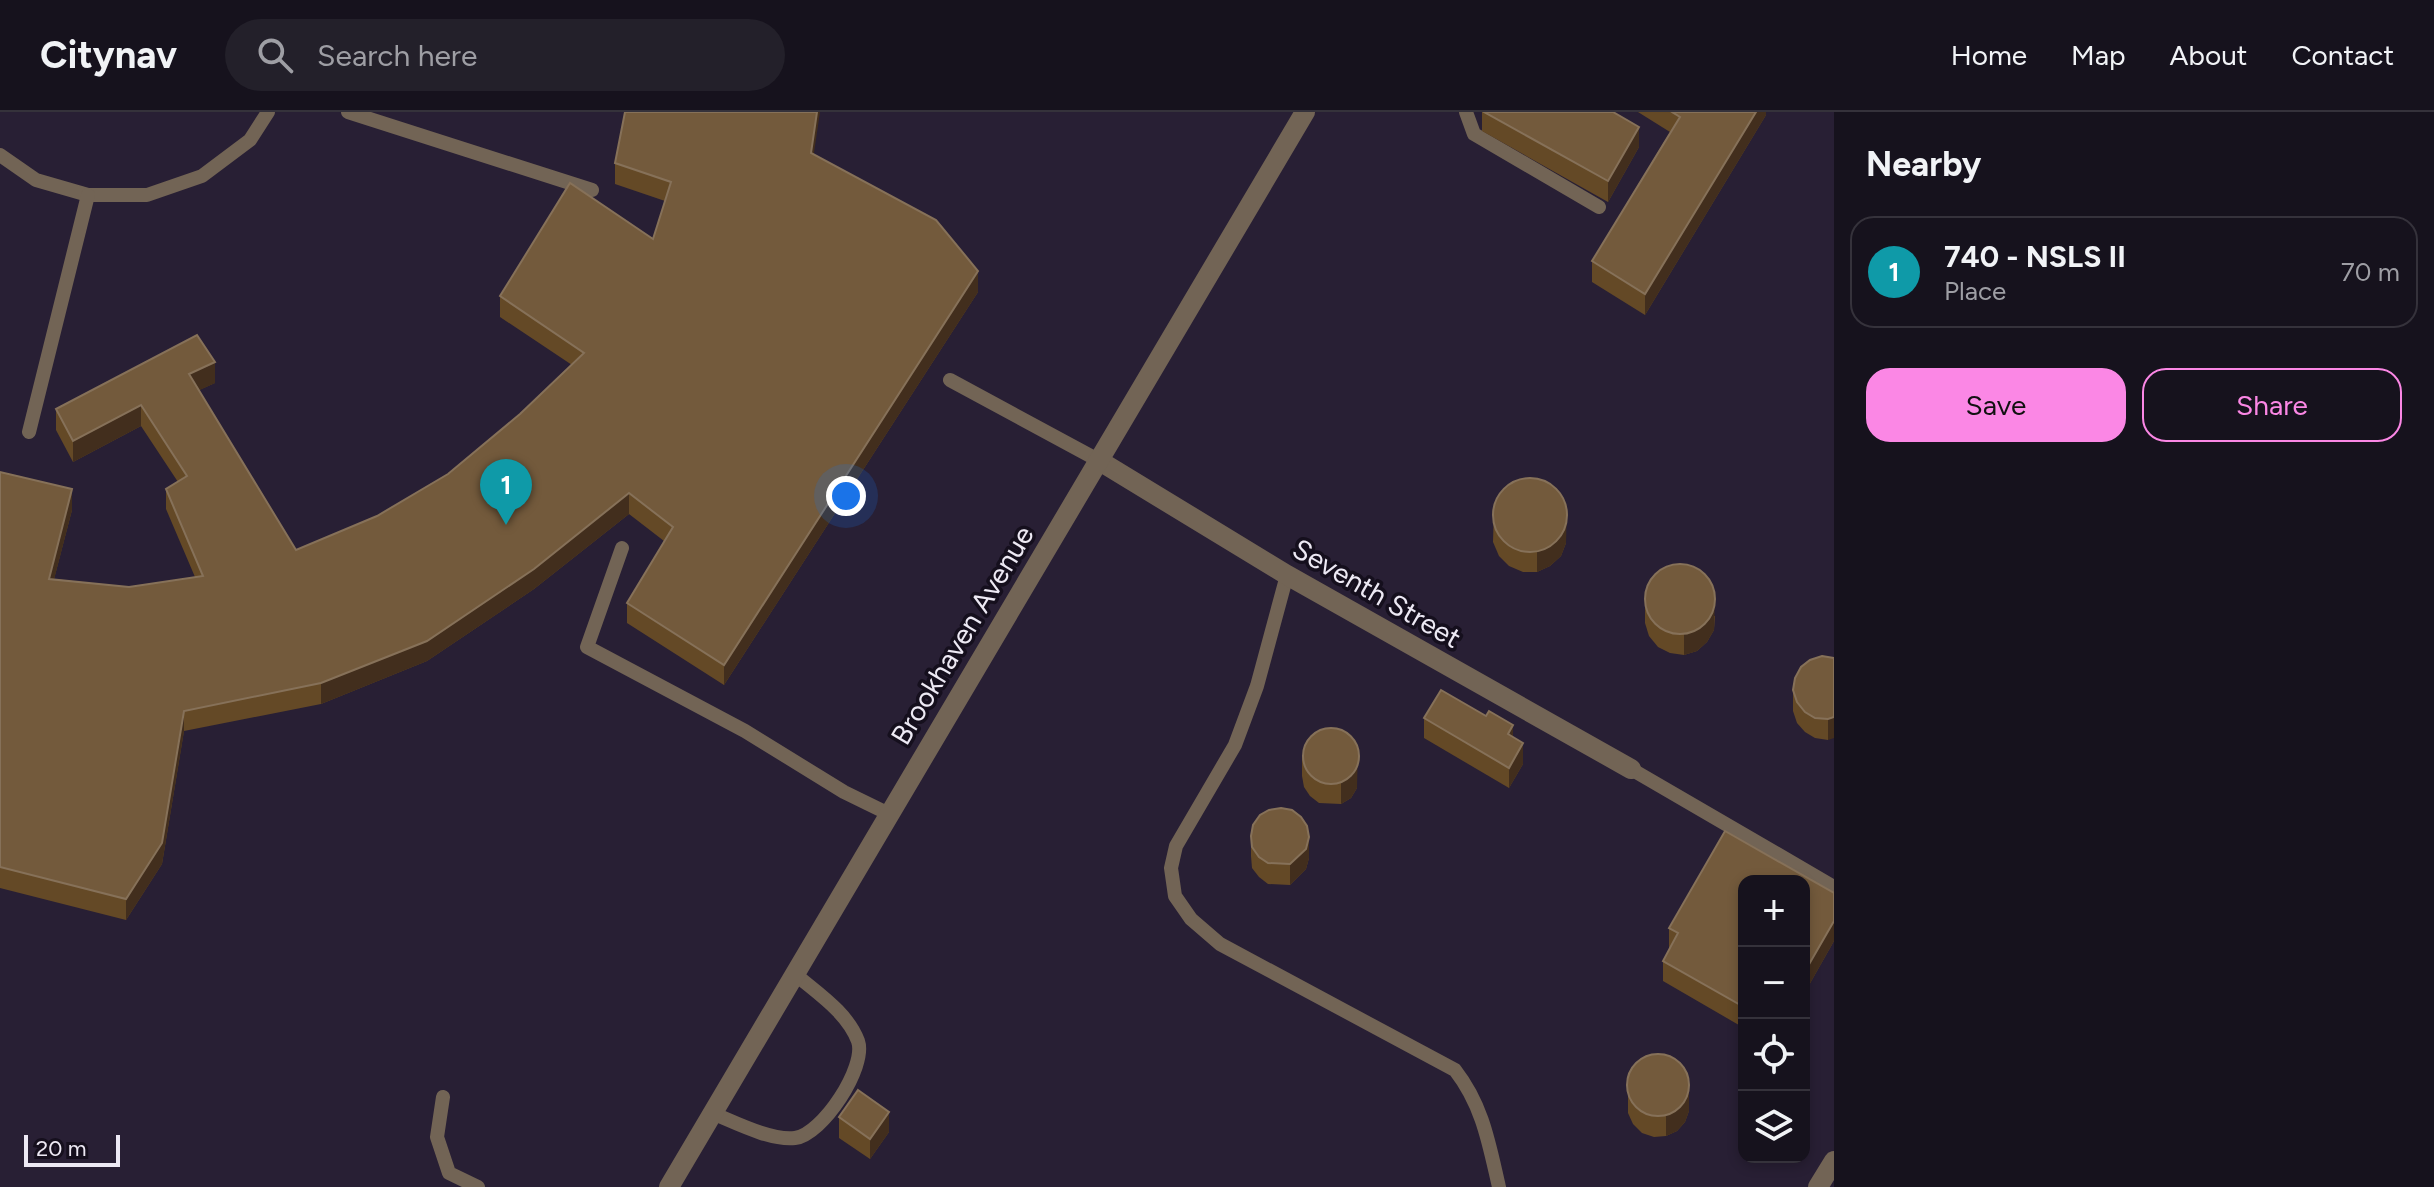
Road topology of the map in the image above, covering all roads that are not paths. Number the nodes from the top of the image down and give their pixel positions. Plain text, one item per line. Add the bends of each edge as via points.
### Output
1 (268, 112) edge
2 (348, 112) edge
3 (1305, 112) edge
4 (1466, 112) edge
5 (0, 155) edge
6 (592, 190) dead end
7 (88, 195) junction
8 (1599, 207) dead end
9 (950, 380) dead end
10 (29, 432) dead end
11 (1098, 460) junction
12 (622, 548) dead end
13 (1287, 575) junction
14 (1631, 769) joint
15 (889, 814) junction
16 (1834, 887) edge
17 (795, 974) junction
18 (443, 1097) dead end
19 (712, 1113) junction
20 (1834, 1161) edge
21 (478, 1187) edge
22 (669, 1187) edge
23 (1499, 1187) edge
24 (1818, 1187) edge

1 - 7 lane via 250,140 202,176 147,195
2 - 6 lane
3 - 11 street, Brookhaven Avenue
4 - 8 lane via 1474,134
5 - 7 lane via 36,180
7 - 10 lane
9 - 11 lane
11 - 13 street, Seventh Street
11 - 15 street, Brookhaven Avenue
12 - 15 lane via 587,647
13 - 14 street, Seventh Street
13 - 23 lane via 1235,745 1176,846 1171,868 1175,896 1191,919 1220,944 1455,1070 1484,1123
14 - 16 lane
15 - 17 street, Brookhaven Avenue
17 - 19 street, Brookhaven Avenue
17 - 19 lane via 845,1017 859,1043 842,1096 814,1131 794,1138 759,1132
18 - 21 lane via 437,1137 449,1173
19 - 22 street, Brookhaven Avenue
20 - 24 street

